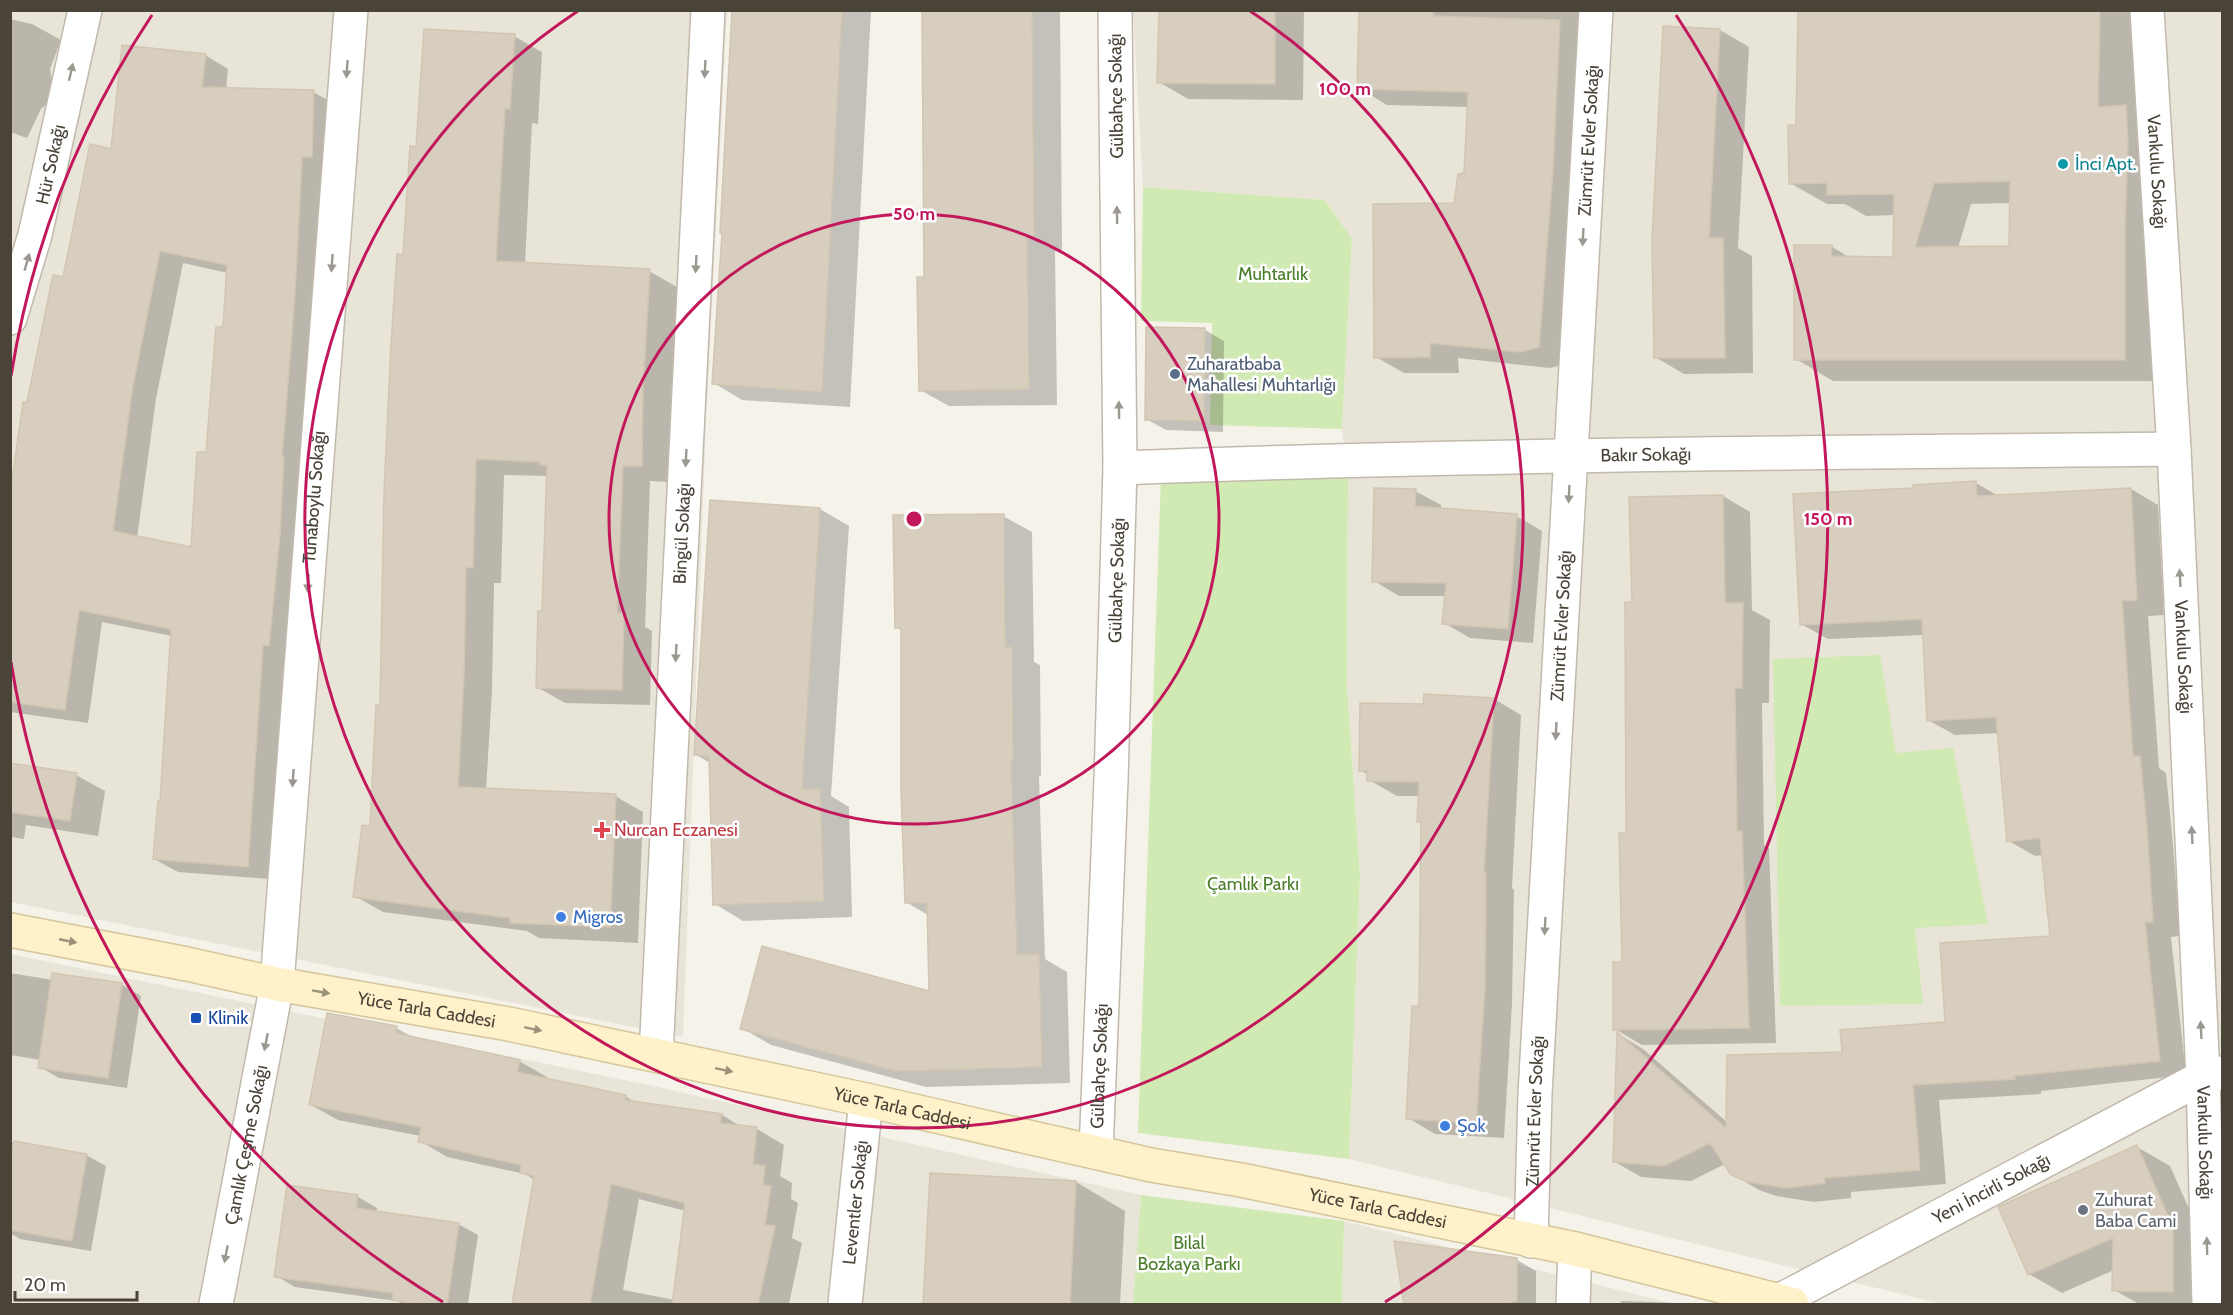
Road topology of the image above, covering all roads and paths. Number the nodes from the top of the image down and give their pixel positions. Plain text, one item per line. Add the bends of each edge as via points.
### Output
1 (85, 10) edge
2 (351, 10) edge
3 (708, 10) edge
4 (1115, 10) edge
5 (1596, 10) edge
6 (2148, 10) edge
7 (10, 318) edge
8 (2174, 449) junction
9 (1571, 456) junction
10 (1120, 468) junction
11 (10, 930) edge
12 (277, 984) junction
13 (656, 1055) junction
14 (2213, 1075) edge
15 (866, 1100) junction
16 (1096, 1152) junction
17 (1531, 1240) junction
18 (1575, 1249) junction
19 (1785, 1303) edge
20 (216, 1305) edge
21 (845, 1305) edge
22 (1573, 1305) edge
23 (2209, 1305) edge

7 -> 1 street, Hür Sokağı via 35,235
2 -> 12 street, Tunaboylu Sokağı
3 -> 13 street, Bingül Sokağı
10 -> 4 street, Gülbahçe Sokağı
5 -> 9 street, Zümrüt Evler Sokağı
6 - 8 street, Vankulu Sokağı
8 - 9 street, Bakır Sokağı
14 -> 8 street, Vankulu Sokağı
9 - 10 street, Bakır Sokağı
9 -> 17 street, Zümrüt Evler Sokağı via 1535,1094
10 - 16 street, Gülbahçe Sokağı
11 -> 12 main road, Yüce Tarla Caddesi
12 -> 13 main road, Yüce Tarla Caddesi via 509,1024
12 -> 20 street, Çamlık Çeşme Sokağı
13 -> 15 main road, Yüce Tarla Caddesi
14 - 19 street, Yeni İncirli Sokağı
23 -> 14 street, Vankulu Sokağı
15 - 16 main road, Yüce Tarla Caddesi
15 - 21 street, Leventler Sokağı
16 - 17 main road, Yüce Tarla Caddesi
17 - 18 main road, Yüce Tarla Caddesi
18 - 19 main road, Yüce Tarla Caddesi
18 - 22 street

